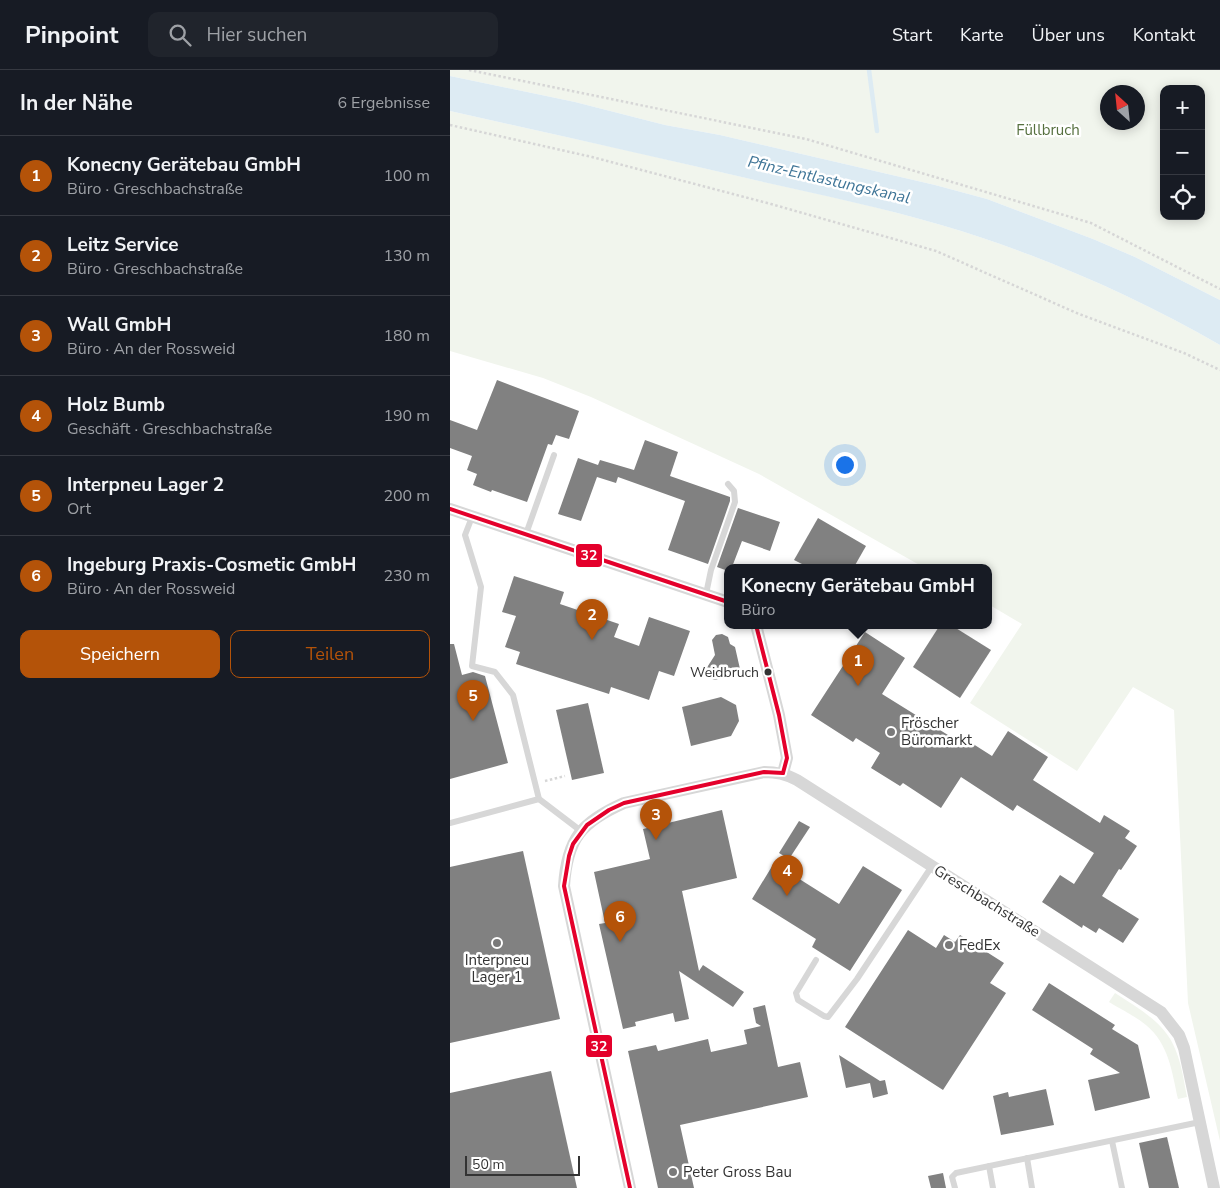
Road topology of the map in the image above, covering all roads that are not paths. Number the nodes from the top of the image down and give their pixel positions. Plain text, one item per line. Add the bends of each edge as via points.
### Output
1 (554, 455) dead end
2 (728, 484) dead end
3 (450, 509) edge
4 (472, 517) junction
5 (526, 534) junction
6 (706, 594) junction
7 (724, 601) edge
8 (757, 629) edge
9 (783, 773) junction
10 (539, 799) junction
11 (450, 823) edge
12 (581, 831) junction
13 (932, 866) junction
14 (816, 960) dead end
15 (1200, 1122) junction
16 (1112, 1140) junction
17 (1027, 1158) junction
18 (988, 1166) junction
19 (630, 1188) edge
20 (954, 1188) edge
21 (993, 1188) edge
22 (1032, 1188) edge
23 (1122, 1188) edge
24 (1214, 1188) edge

1 - 5 lane
2 - 6 lane via 734,491 735,502
3 - 4 street
4 - 5 street
4 - 10 lane via 464,535 480,587 472,666 495,672 513,695
5 - 6 street
6 - 7 street
8 - 9 street via 787,758
9 - 12 street via 764,772 624,803 602,812
9 - 13 street, Greschbachstraße
10 - 11 lane
10 - 12 lane
12 - 19 street via 565,865 564,886
13 - 14 lane via 863,971 828,1017 796,996
13 - 15 street, Greschbachstraße via 1161,1012 1179,1035
15 - 16 lane
15 - 24 street, Greschbachstraße
16 - 17 lane
16 - 23 lane
17 - 18 lane
17 - 22 lane
18 - 20 lane via 956,1173 952,1177
18 - 21 lane

